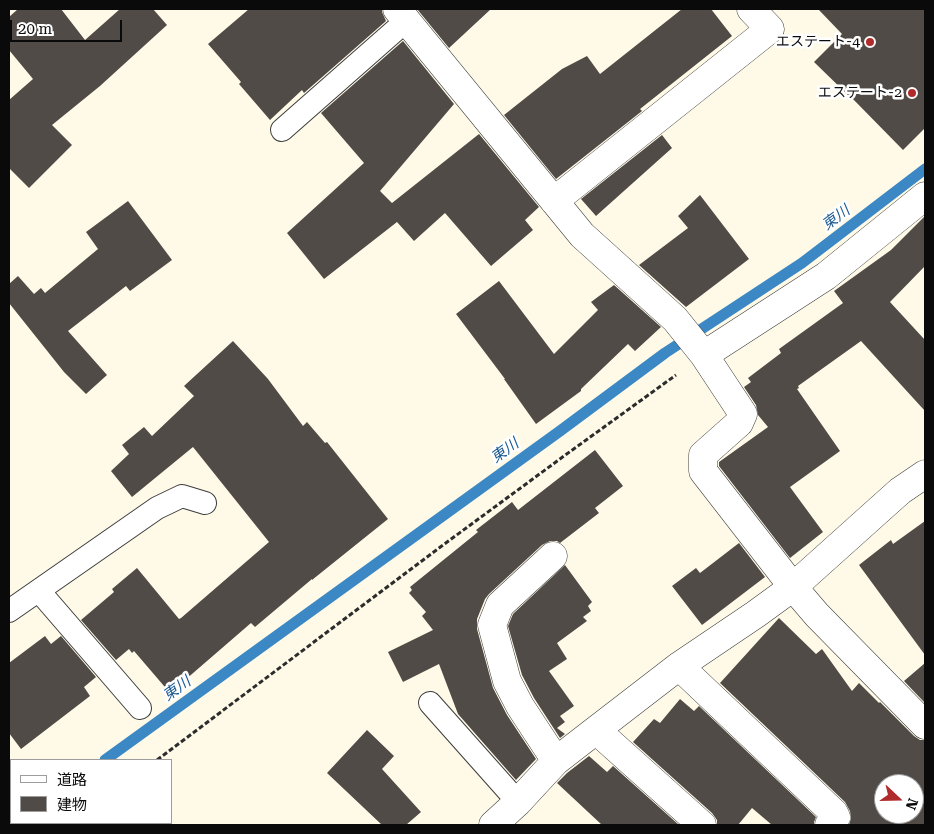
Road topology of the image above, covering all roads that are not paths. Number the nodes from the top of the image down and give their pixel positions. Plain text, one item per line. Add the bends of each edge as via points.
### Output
1 (752, 9) edge
2 (402, 14) edge
3 (282, 130) dead end
4 (925, 196) edge
5 (554, 201) junction
6 (704, 355) junction
7 (925, 474) edge
8 (205, 503) dead end
9 (554, 556) dead end
10 (793, 587) junction
11 (40, 591) junction
12 (9, 611) edge
13 (679, 666) junction
14 (430, 703) dead end
15 (140, 708) dead end
16 (925, 725) edge
17 (596, 730) junction
18 (556, 760) junction
19 (518, 802) junction
20 (493, 825) edge
21 (701, 825) edge
22 (829, 825) edge

1 - 5 street via 770,29
2 - 3 lane
2 - 5 street
4 - 6 street via 826,276
5 - 6 street via 582,235 675,319
6 - 10 street via 743,414 739,423 703,456 703,470
7 - 10 street via 900,491
8 - 11 lane via 182,496 157,508
9 - 18 street via 500,606 492,625 507,681
10 - 13 street
10 - 16 street via 817,616
11 - 12 lane
11 - 15 lane
13 - 17 street
13 - 22 street via 834,813 836,817
14 - 19 lane
17 - 18 street
17 - 21 street
18 - 19 street
19 - 20 street

